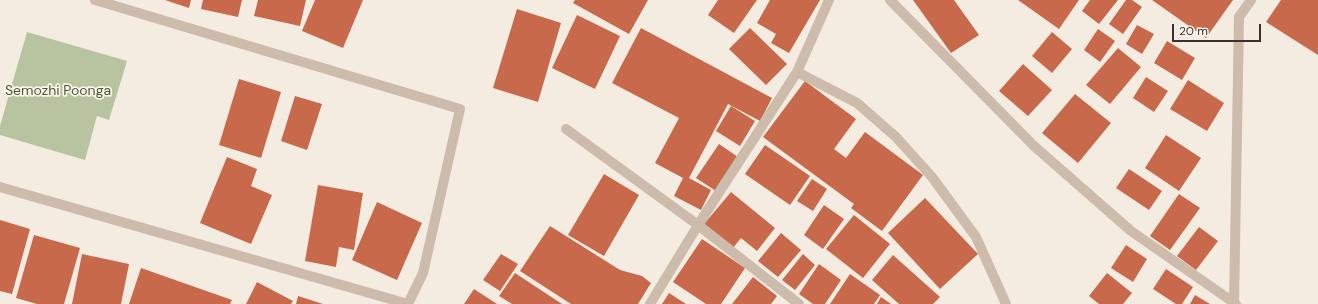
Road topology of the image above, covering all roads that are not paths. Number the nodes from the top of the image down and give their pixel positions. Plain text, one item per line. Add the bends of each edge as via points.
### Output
1 (96, 0) edge
2 (829, 0) edge
3 (890, 0) edge
4 (1251, 0) edge
5 (797, 72) junction
6 (566, 129) dead end
7 (0, 187) edge
8 (698, 225) junction
9 (650, 304) edge
10 (799, 304) edge
11 (1006, 304) edge
12 (1235, 304) edge

1 - 7 street via 460,109 423,272 408,304
2 - 5 street
3 - 12 street via 1034,146 1062,171 1131,231
4 - 12 street via 1239,17
5 - 8 street
5 - 11 street via 857,103 896,137 932,177 976,237
6 - 8 street
8 - 9 street
8 - 10 street

